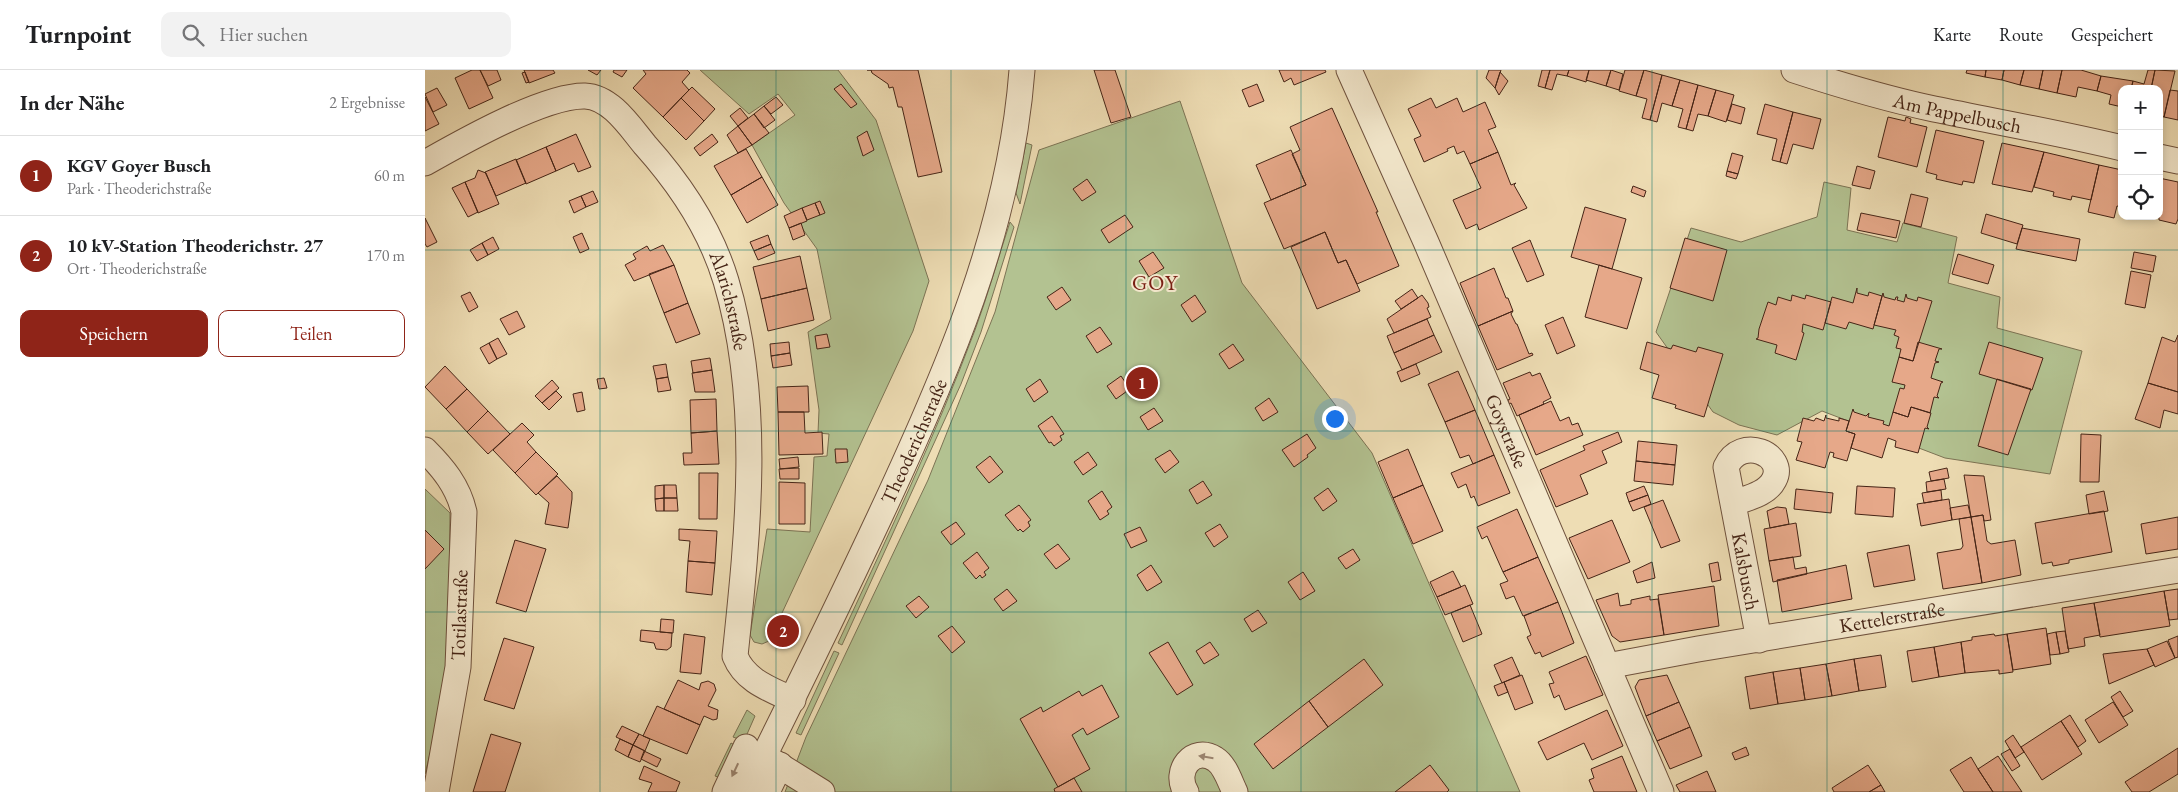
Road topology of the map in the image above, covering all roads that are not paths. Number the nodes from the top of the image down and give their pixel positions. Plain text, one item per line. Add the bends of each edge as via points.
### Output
1 (1022, 70) edge
2 (1349, 70) edge
3 (1794, 70) edge
4 (1849, 78) edge
5 (2118, 147) edge
6 (2163, 158) edge
7 (2178, 162) edge
8 (425, 163) edge
9 (425, 450) edge
10 (1733, 503) dead end
11 (2178, 570) edge
12 (1759, 640) junction
13 (1607, 666) junction
14 (793, 700) junction
15 (763, 756) junction
16 (436, 792) edge
17 (725, 792) edge
18 (746, 792) edge
19 (767, 792) edge
20 (823, 792) edge
21 (1186, 792) edge
22 (1235, 792) edge
23 (1661, 792) edge

1 - 14 street, Theoderichstraße via 1002,193 977,286 925,419
2 - 13 street, Goystraße via 1423,234
3 - 4 street, Am Pappelbusch
4 - 5 street, Am Pappelbusch via 1934,109
6 - 7 street
8 - 14 street, Alarichstraße via 540,106 567,97 586,96 601,100 619,115 663,165 684,195 726,280 741,352 749,501 735,656 747,675
9 - 16 street, Totilastraße via 450,478 464,512 458,667
10 - 12 street, Kalsbusch
11 - 12 street, Kettelerstraße
12 - 13 street, Kettelerstraße
13 - 23 street, Goystraße
14 - 15 street, Theoderichstraße
15 -> 17 street, Theoderichstraße
15 - 18 street, Theoderichstraße
15 - 19 street, Theoderichstraße
15 - 20 street
22 -> 21 street via 1221,764 1206,755 1190,759 1184,766 1181,783

